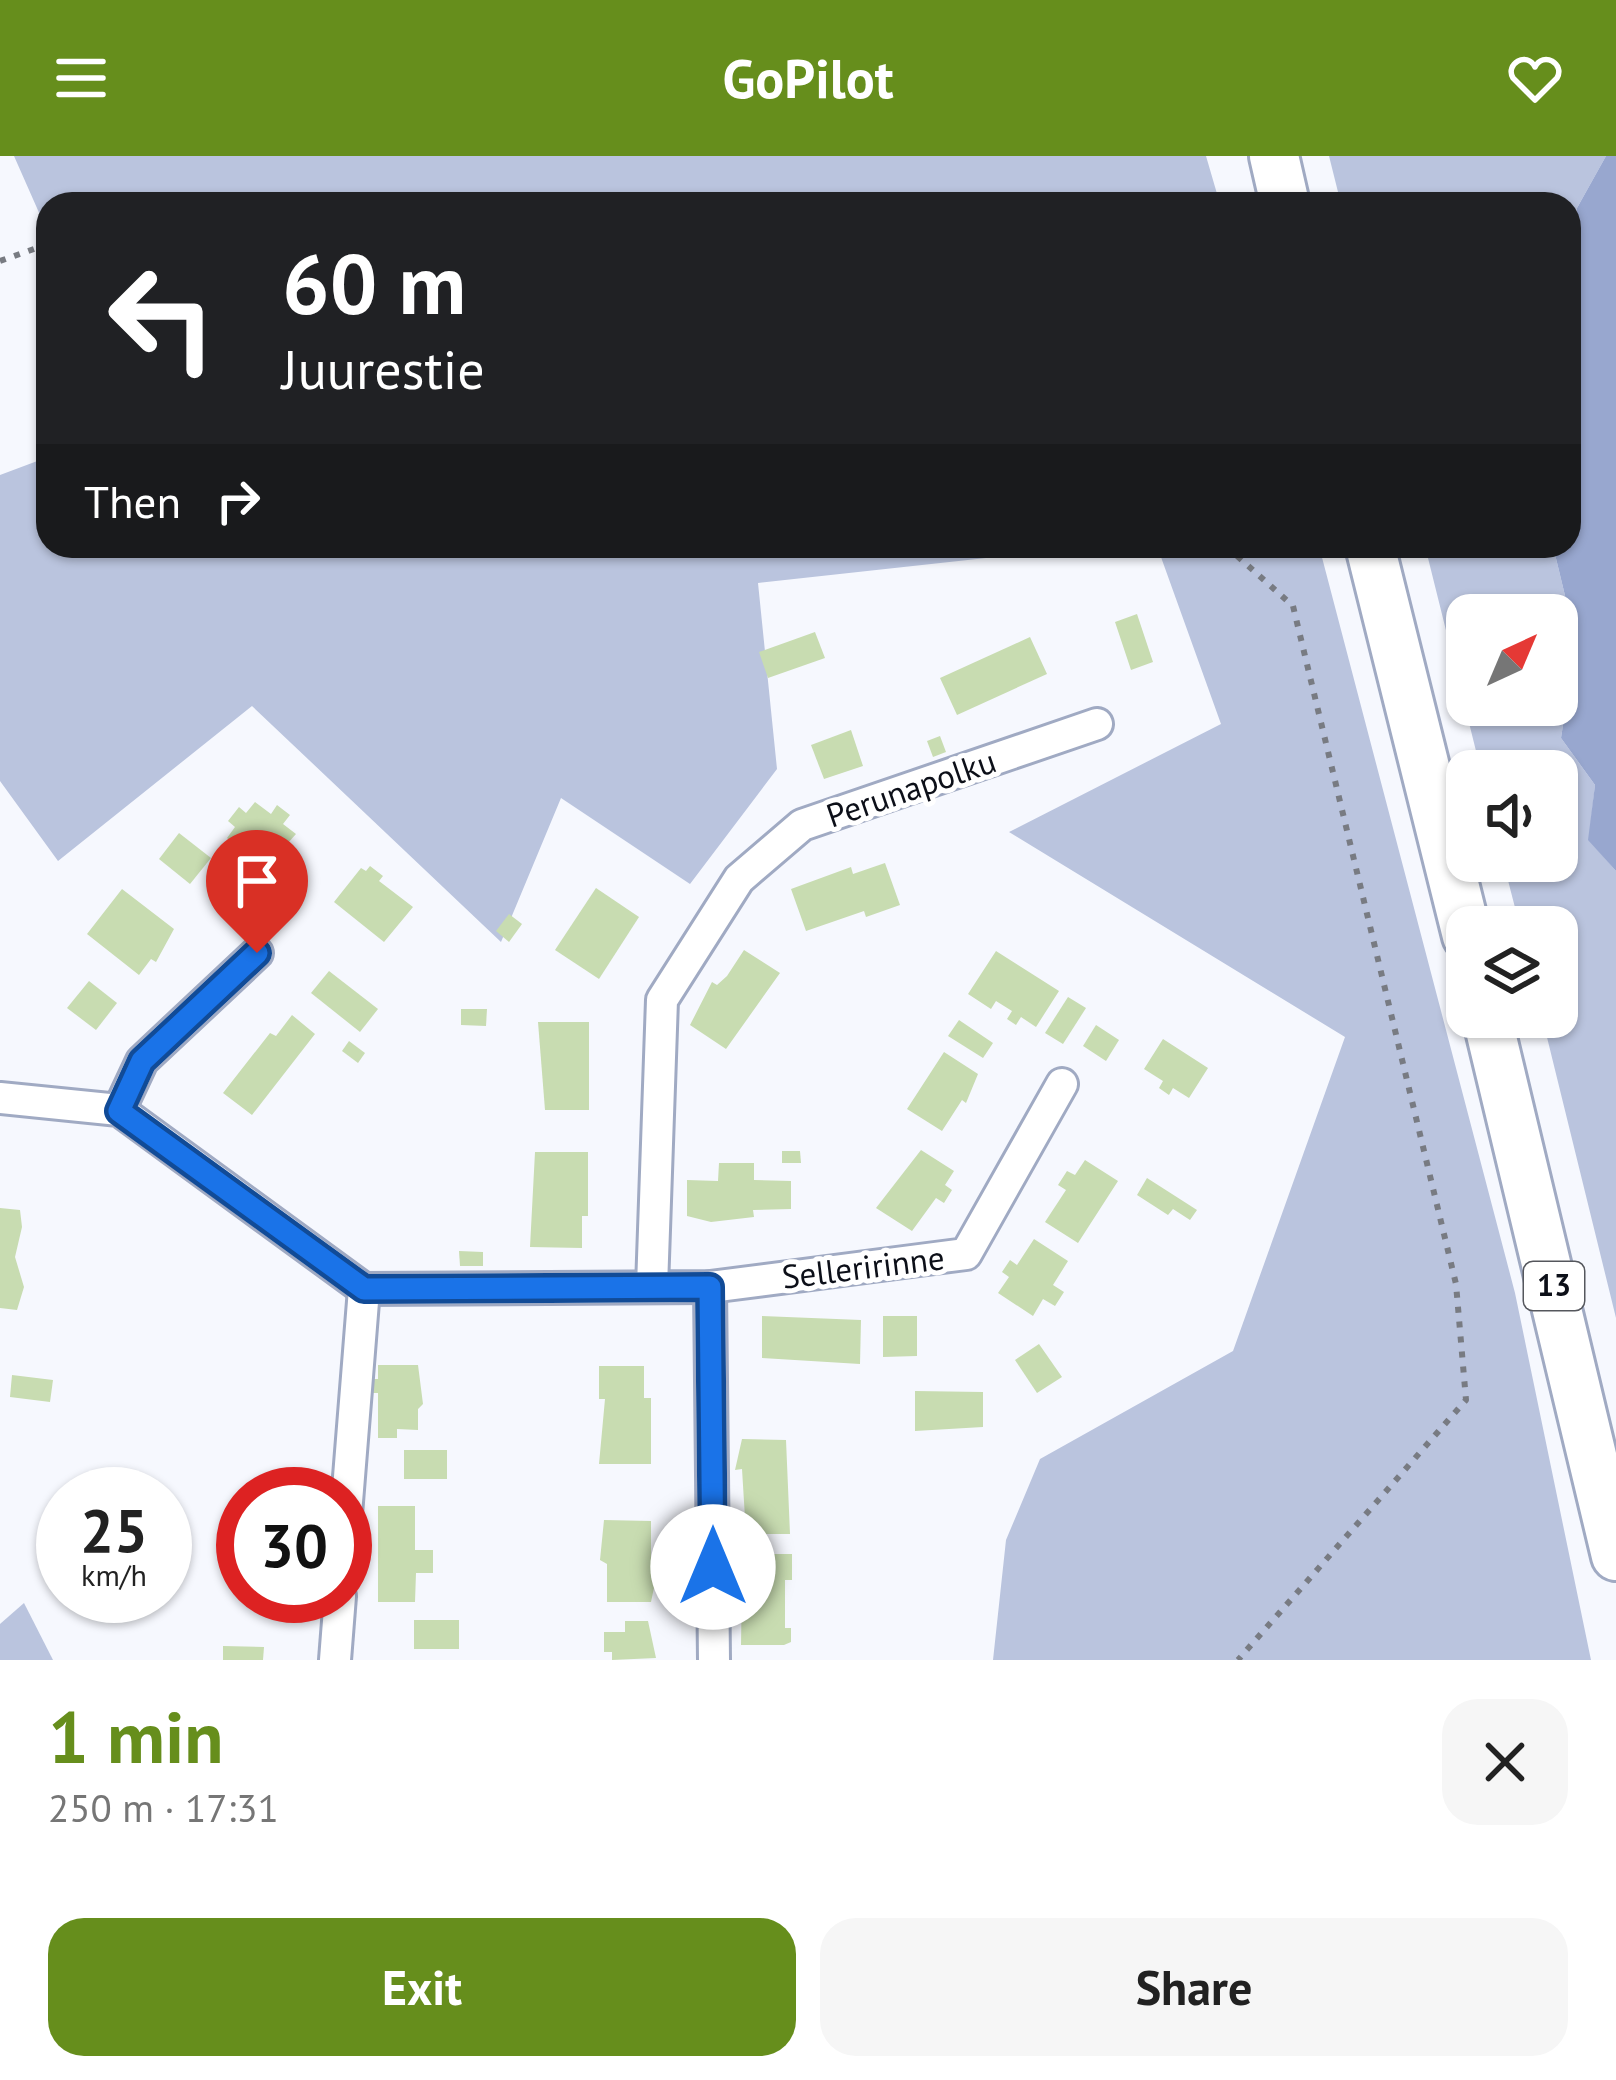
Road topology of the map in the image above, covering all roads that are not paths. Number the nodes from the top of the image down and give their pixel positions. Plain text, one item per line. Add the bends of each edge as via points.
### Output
1 (1274, 156) edge
2 (1282, 192) edge
3 (1373, 558) edge
4 (1096, 724) dead end
5 (1460, 906) edge
6 (257, 953) dead end
7 (1492, 1038) edge
8 (1062, 1084) dead end
9 (0, 1098) edge
10 (119, 1111) junction
11 (652, 1287) junction
12 (710, 1287) junction
13 (364, 1289) junction
14 (350, 1467) edge
15 (1616, 1556) edge
16 (337, 1623) edge
17 (334, 1660) edge
18 (714, 1660) edge

1 - 2 highway
3 - 5 highway
4 - 11 street, Perunapolku via 802,825 739,880 662,1000
6 - 10 street via 142,1061
7 - 15 highway, 13
8 - 12 street, Selleririnne via 966,1254
9 - 10 street
10 - 13 street
11 - 12 street
11 - 13 street
12 - 18 street
13 - 14 street
16 - 17 street

